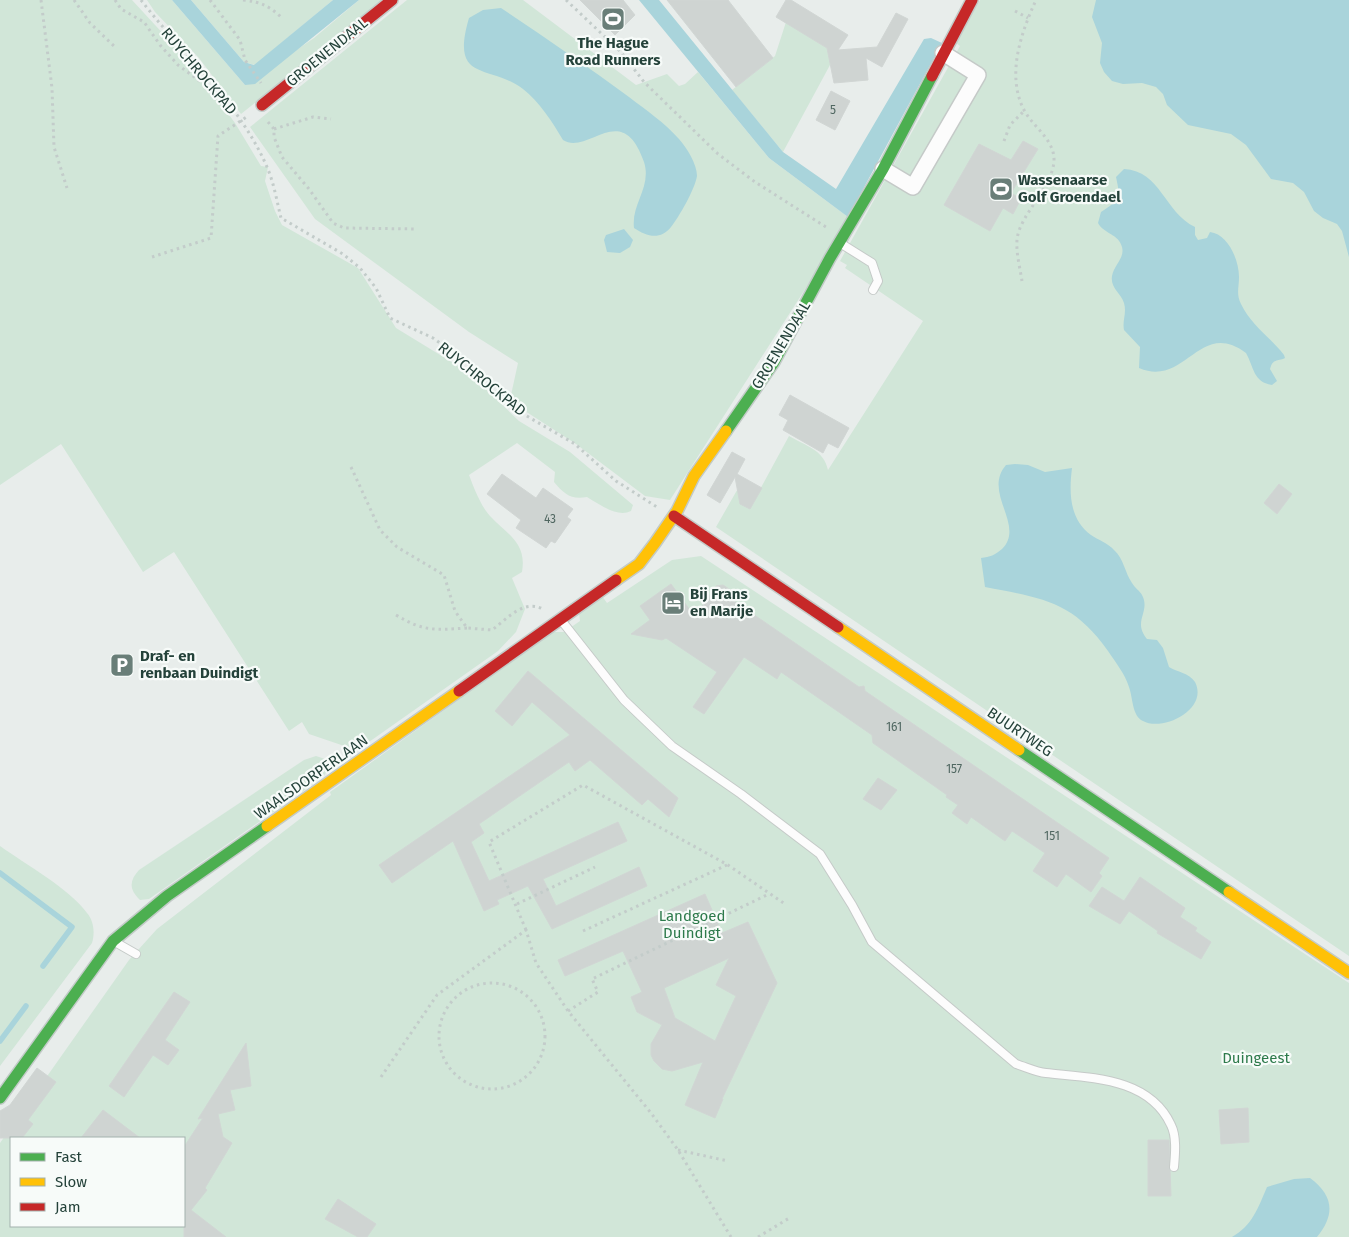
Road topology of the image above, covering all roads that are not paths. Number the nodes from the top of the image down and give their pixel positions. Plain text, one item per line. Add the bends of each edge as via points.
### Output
1 (392, 0) edge
2 (972, 0) edge
3 (942, 53) junction
4 (263, 111) road end
5 (883, 169) junction
6 (841, 240) junction
7 (873, 290) dead end
8 (674, 516) junction
9 (559, 622) junction
10 (113, 941) junction
11 (136, 954) dead end
12 (1349, 973) edge
13 (0, 1098) edge
14 (1174, 1167) dead end

1 - 4 street, GROENENDAAL
2 - 3 street, GROENENDAAL
3 - 5 street, GROENENDAAL
3 - 5 street via 978,75 913,187
5 - 6 street, GROENENDAAL
6 - 7 lane via 872,263 878,281
6 - 8 street, GROENENDAAL via 774,362 694,476
8 - 9 street, WAALSDORPERLAAN via 639,564
8 - 12 street, BUURTWEG
9 - 10 street, WAALSDORPERLAAN via 167,896
9 - 14 lane via 624,700 672,746 820,854 872,942 1016,1064 1044,1073 1083,1075 1121,1083 1157,1105 1172,1126
10 - 11 lane
10 - 13 street, WAALSDORPERLAAN

